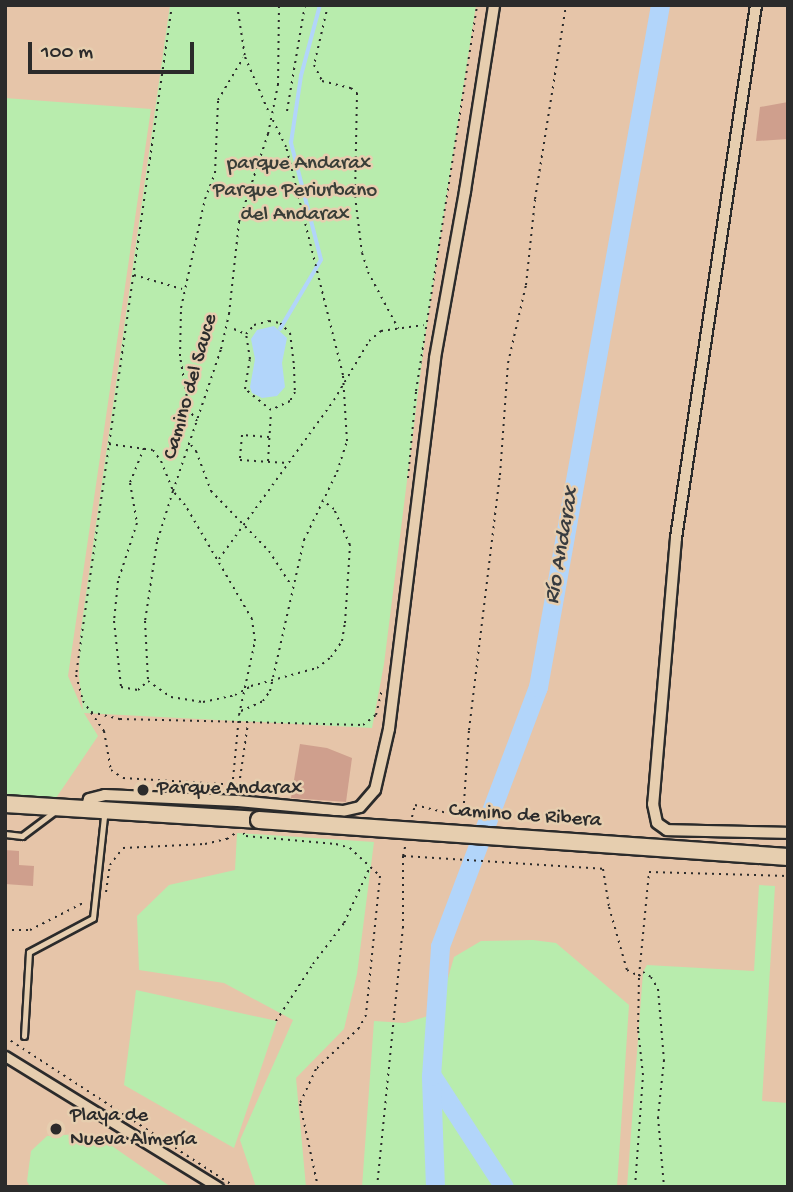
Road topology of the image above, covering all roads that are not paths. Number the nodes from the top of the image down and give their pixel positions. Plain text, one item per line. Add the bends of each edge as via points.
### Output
1 (494, 5) edge
2 (756, 5) edge
3 (5, 804) edge
4 (60, 807) junction
5 (91, 809) junction
6 (788, 833) edge
7 (5, 834) edge
8 (788, 857) edge
9 (24, 1035) dead end
10 (5, 1056) edge
11 (218, 1187) edge

1 - 5 street via 435,358 389,729 375,790 360,807 343,811 105,795 89,799
2 - 6 street via 676,538 653,804 657,823 667,830
3 - 4 main road, Camino de Ribera
4 - 5 main road, Camino de Ribera
4 - 7 lane via 22,836
5 - 8 main road, Camino de Ribera, bridge
5 - 9 lane via 104,817 93,918 29,951
10 - 11 street

